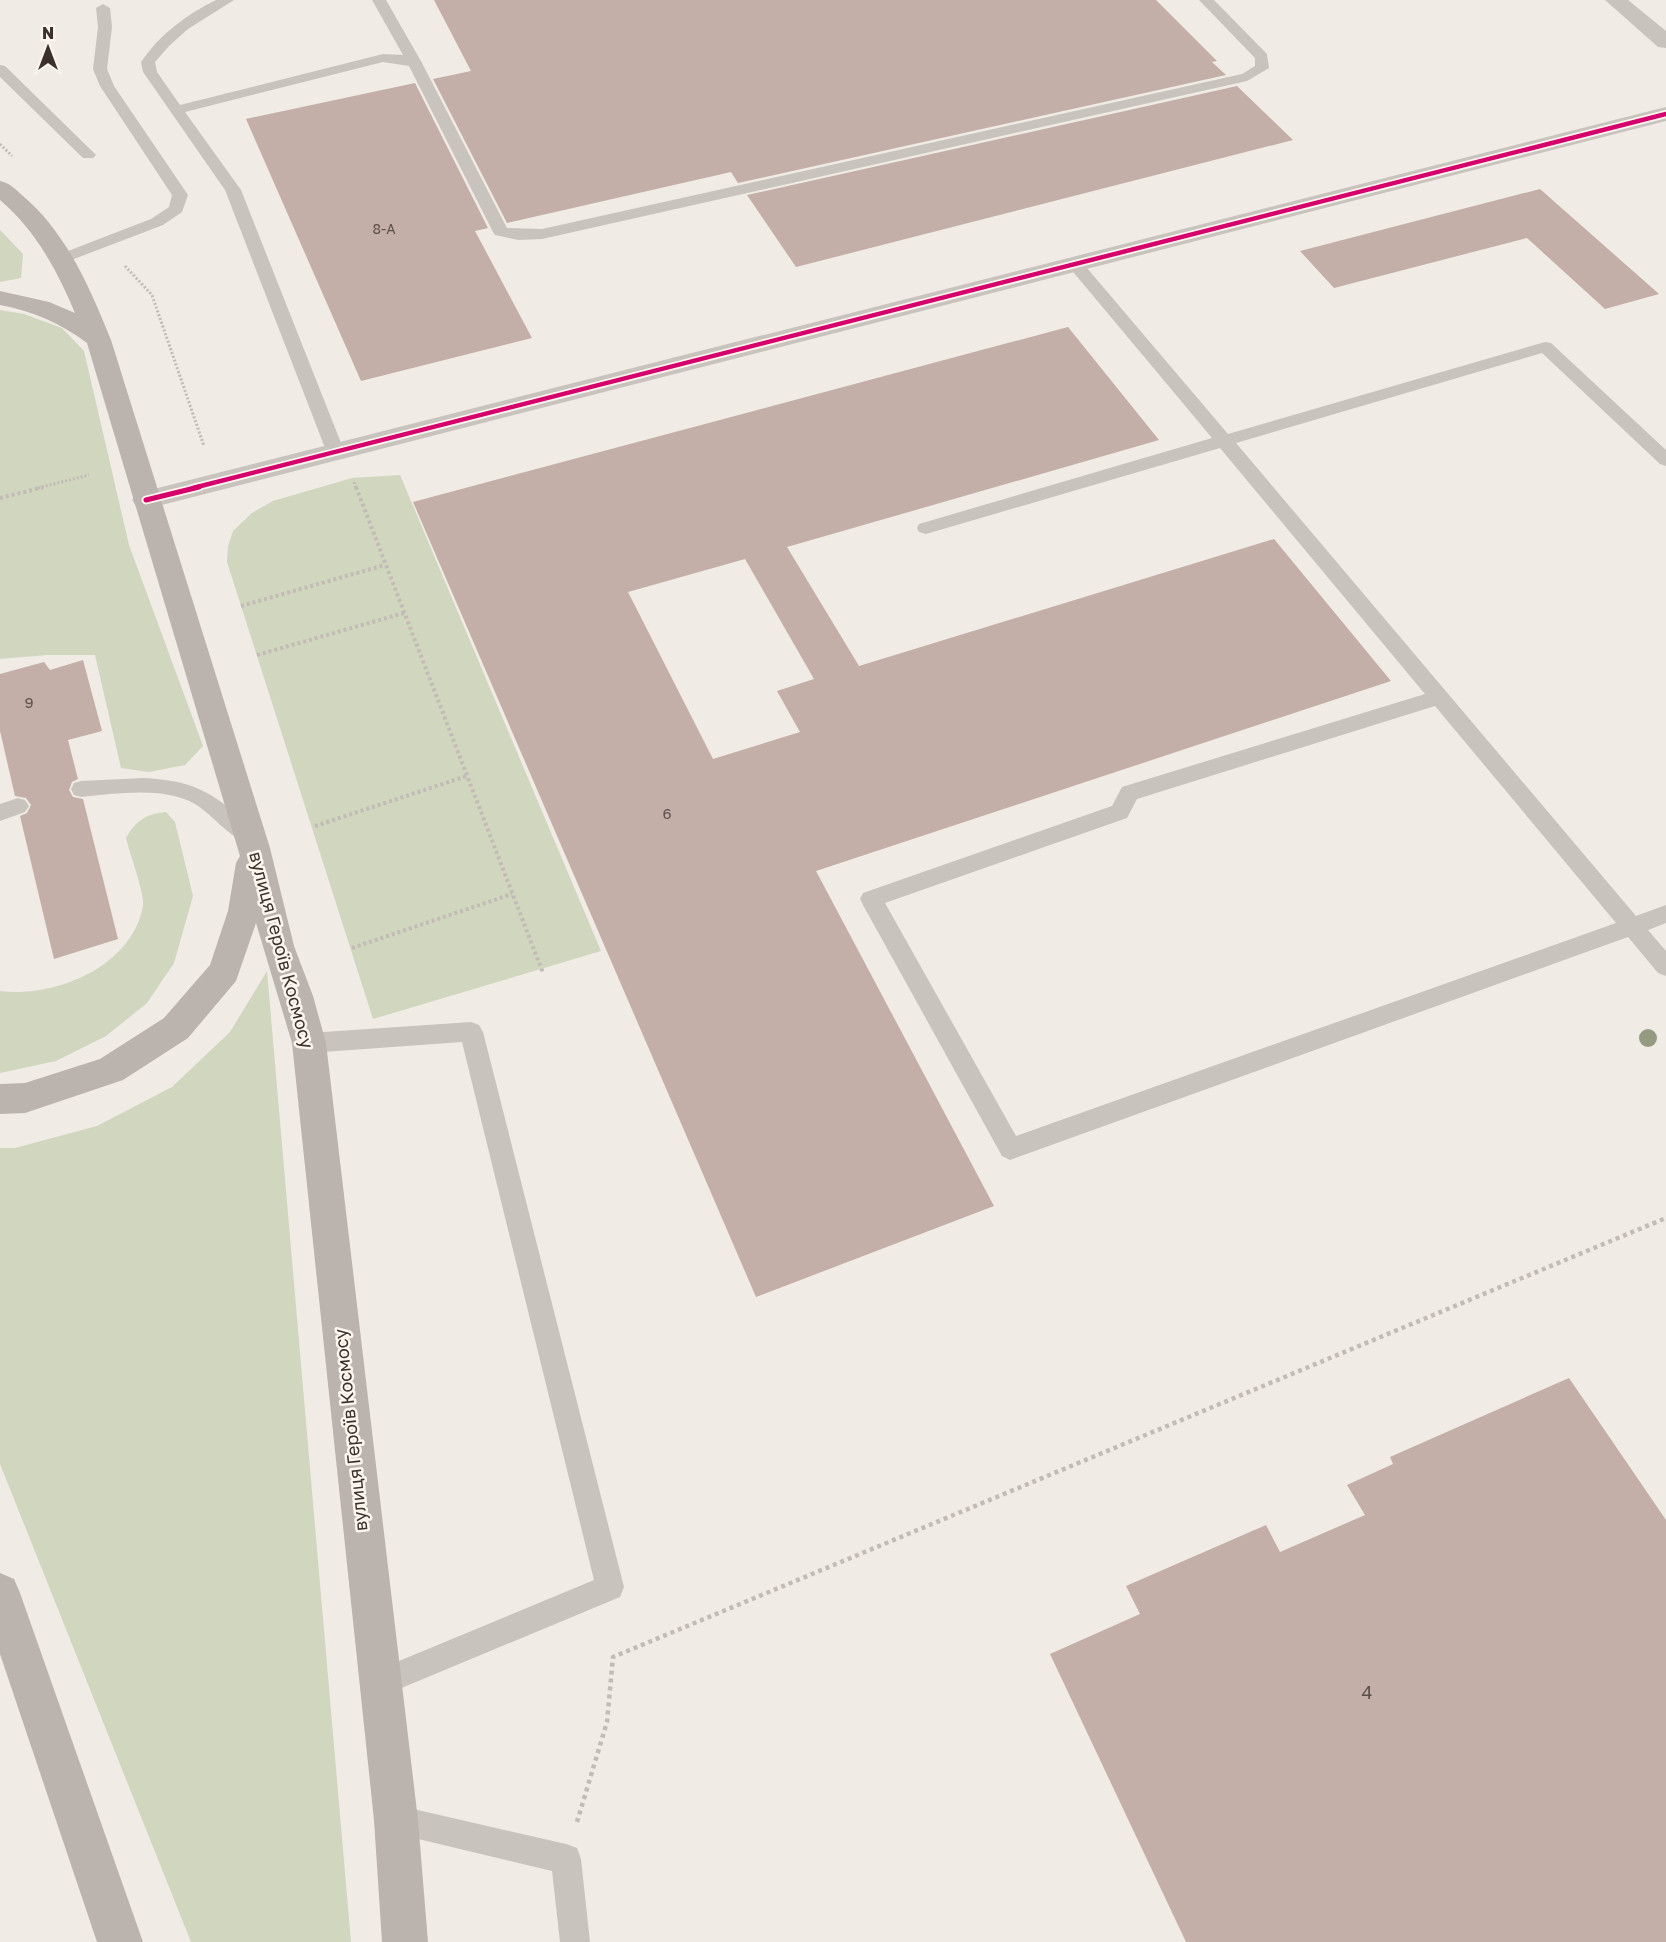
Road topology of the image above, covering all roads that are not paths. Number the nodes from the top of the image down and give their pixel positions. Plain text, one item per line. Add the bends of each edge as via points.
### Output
1 (226, 0) edge
2 (379, 0) edge
3 (1206, 0) edge
4 (1615, 0) edge
5 (103, 8) dead end
6 (1666, 42) edge
7 (415, 63) junction
8 (0, 69) edge
9 (176, 110) junction
10 (1666, 114) edge
11 (88, 156) dead end
12 (0, 188) edge
13 (61, 259) junction
14 (1075, 264) junction
15 (0, 298) edge
16 (98, 340) junction
17 (1223, 441) junction
18 (336, 453) junction
19 (1666, 460) edge
20 (146, 500) junction
21 (926, 528) dead end
22 (1438, 697) junction
23 (81, 789) dead end
24 (253, 843) junction
25 (1666, 914) edge
26 (1632, 926) junction
27 (1666, 967) edge
28 (309, 1044) junction
29 (0, 1099) edge
30 (0, 1593) edge
31 (380, 1683) junction
32 (396, 1820) junction
33 (120, 1942) edge
34 (405, 1942) edge
35 (575, 1942) edge

1 - 9 lane via 200,12 154,51 148,62 150,72
2 - 7 lane
3 - 7 lane via 1262,57 1262,68 1246,77 542,234 501,232
4 - 6 street
5 - 13 lane via 100,69 107,86 180,195 176,209 158,222
7 - 9 lane via 383,58
8 - 11 lane
9 - 18 lane via 233,190
10 - 14 street
12 - 13 main road, вулиця Героїв Космосу via 34,218
13 - 16 main road, вулиця Героїв Космосу via 80,293
14 - 17 lane
14 - 18 street
15 - 16 main road via 53,310
16 - 20 main road, вулиця Героїв Космосу
17 - 19 lane via 1545,346
17 - 21 lane
17 - 22 lane
18 - 20 street
20 - 24 main road, вулиця Героїв Космосу
22 - 26 lane
22 - 26 lane via 1129,794 1120,812 870,899 1010,1149
23 - 24 lane via 176,789 203,798
24 - 28 main road, вулиця Героїв Космосу via 278,946
24 - 29 main road via 244,911 224,971 176,1028 111,1070 24,1098
25 - 26 lane
26 - 27 lane
28 - 31 main road, вулиця Героїв Космосу
28 - 31 lane via 471,1032 610,1587
30 - 33 main road
31 - 32 main road, вулиця Героїв Космосу
32 - 34 main road, вулиця Героїв Космосу
32 - 35 lane via 566,1859

